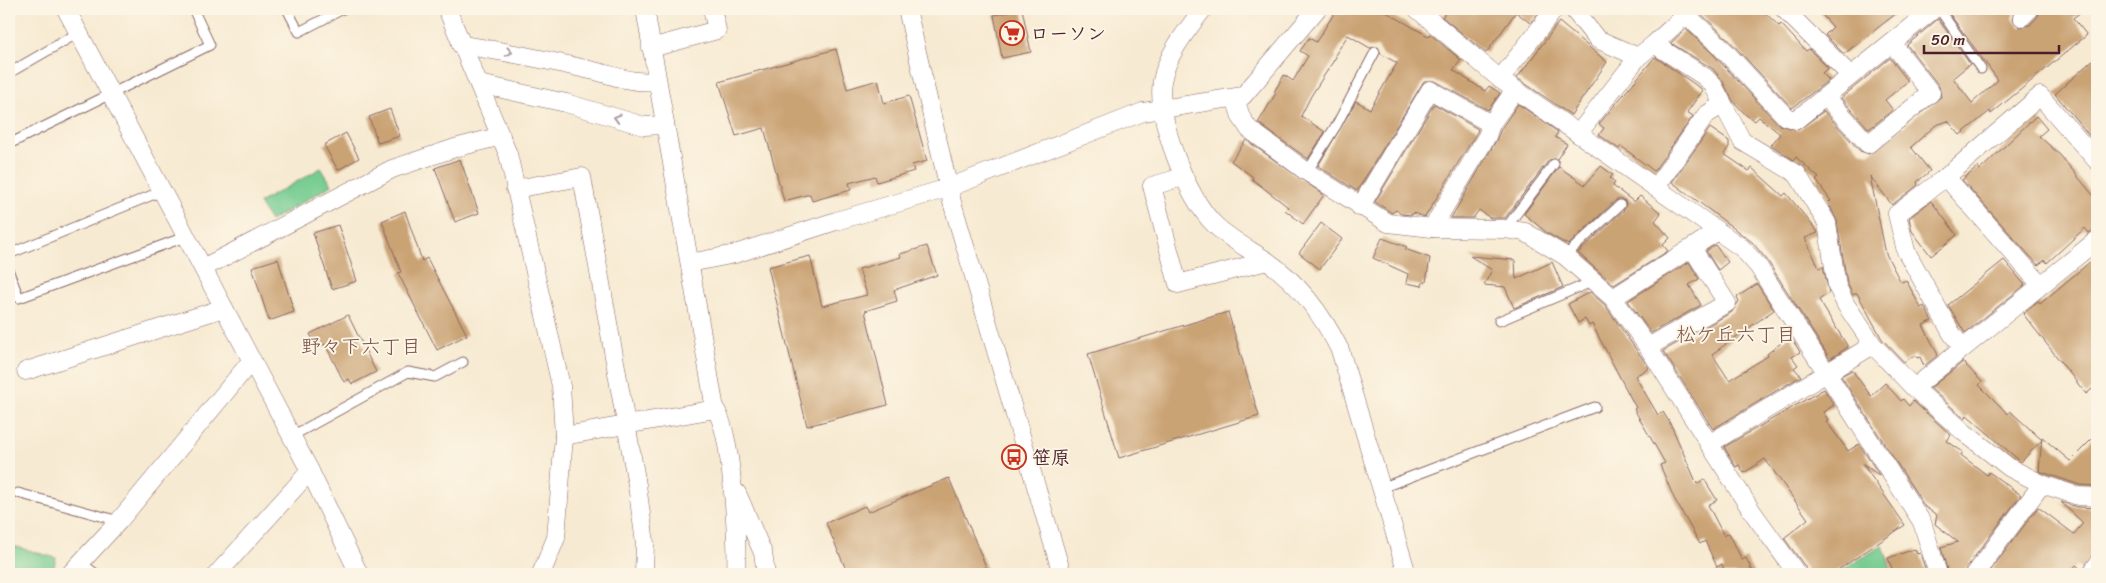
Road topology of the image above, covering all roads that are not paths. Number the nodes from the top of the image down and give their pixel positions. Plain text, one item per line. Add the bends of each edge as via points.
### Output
1 (66, 9) edge
2 (193, 9) edge
3 (287, 9) edge
4 (343, 9) edge
5 (448, 9) edge
6 (645, 9) edge
7 (712, 9) edge
8 (908, 9) edge
9 (1203, 9) edge
10 (1317, 9) edge
11 (1555, 9) edge
12 (1573, 9) edge
13 (1784, 9) edge
14 (1934, 9) edge
15 (1940, 9) edge
16 (1427, 12) edge
17 (1689, 12) edge
18 (78, 33) junction
19 (1892, 42) junction
20 (1654, 44) junction
21 (461, 45) junction
22 (652, 48) junction
23 (1375, 52) dead end
24 (1638, 57) junction
25 (1981, 69) dead end
26 (9, 73) edge
27 (1850, 76) junction
28 (1500, 79) junction
29 (657, 81) junction
30 (479, 84) junction
31 (1515, 90) junction
32 (110, 92) junction
33 (1826, 97) junction
34 (1235, 98) junction
35 (1724, 104) junction
36 (1163, 108) junction
37 (1492, 124) junction
38 (665, 125) junction
39 (1578, 134) junction
40 (501, 136) junction
41 (9, 144) edge
42 (2097, 161) edge
43 (1554, 164) dead end
44 (1307, 172) junction
45 (1183, 177) junction
46 (1946, 177) junction
47 (1656, 187) junction
48 (948, 188) junction
49 (515, 189) junction
50 (162, 191) junction
51 (1620, 205) dead end
52 (1360, 207) junction
53 (1432, 228) junction
54 (1506, 229) junction
55 (1718, 231) junction
56 (185, 236) junction
57 (2097, 240) edge
58 (1692, 248) junction
59 (9, 254) edge
60 (1565, 256) junction
61 (1267, 261) junction
62 (690, 263) junction
63 (203, 268) junction
64 (9, 272) edge
65 (1594, 282) junction
66 (2041, 285) junction
67 (1613, 298) junction
68 (224, 308) junction
69 (1498, 321) dead end
70 (1874, 345) junction
71 (1648, 347) junction
72 (1963, 348) junction
73 (252, 360) junction
74 (463, 362) dead end
75 (26, 371) dead end
76 (1828, 373) junction
77 (1914, 388) junction
78 (1595, 408) dead end
79 (715, 409) junction
80 (627, 424) junction
81 (292, 436) junction
82 (564, 436) junction
83 (1709, 444) junction
84 (310, 471) junction
85 (731, 481) junction
86 (2042, 484) junction
87 (1381, 488) junction
88 (18, 493) dead end
89 (2097, 497) edge
90 (118, 521) junction
91 (2097, 565) edge
92 (76, 568) edge
93 (96, 574) edge
94 (217, 574) edge
95 (359, 574) edge
96 (541, 574) edge
97 (644, 574) edge
98 (736, 574) edge
99 (766, 574) edge
100 (1062, 574) edge
101 (1408, 574) edge
102 (1798, 574) edge
103 (1938, 574) edge
104 (1975, 574) edge
105 (2091, 574) edge

1 - 18 street
2 - 32 lane via 210,45
3 - 4 lane via 299,32
5 - 21 street
6 - 22 street
7 - 22 street via 717,30
8 - 48 street
9 - 36 street via 1172,54 1162,81
10 - 34 street via 1251,87
11 - 28 street
12 - 24 street via 1597,39
13 - 27 street
14 - 19 street
15 - 25 lane
16 - 28 street
17 - 20 street
17 - 33 street via 1786,118 1796,120
18 - 26 lane
18 - 32 street
19 - 27 street
19 - 33 street via 1931,93 1924,99 1868,144
20 - 24 street
20 - 35 street via 1705,78
21 -> 29 street via 507,51 639,83
21 - 30 street
22 - 29 street
23 - 44 lane
24 - 39 street
27 - 33 street
28 - 31 street
29 - 38 street
38 -> 30 street via 644,126
30 - 40 street
31 - 37 street
31 - 39 street
32 - 41 lane
32 - 50 street
34 - 36 street
34 - 44 street via 1241,117 1249,128
35 - 47 street via 1706,115
35 - 70 street via 1742,141 1797,174 1814,199 1827,223 1837,286 1846,306
36 - 45 street
36 - 48 street via 1142,112
37 - 52 street via 1430,90
37 - 53 street
38 - 62 street
39 - 47 street
40 - 49 street
40 - 63 street via 392,169
42 - 46 street via 2040,96
43 - 54 lane
44 - 52 street
45 - 61 street via 1197,205 1212,223
45 - 61 street via 1152,186 1178,284
46 - 66 street
46 - 72 street via 1897,214 1906,251
47 - 55 street
48 - 62 street via 735,254
48 - 100 street
49 - 80 street via 582,177
49 - 82 street via 561,386
50 - 56 street
50 - 59 lane
51 - 60 lane
52 - 53 street via 1388,224
53 - 54 street
54 - 60 street via 1525,232
55 - 58 street
55 - 76 street via 1742,248 1758,266
56 - 63 street
56 - 64 lane via 19,298
57 - 66 street
58 - 67 street
58 - 71 street via 1727,303
60 - 65 street
61 - 87 street via 1315,306 1333,336
62 - 79 street
63 - 68 street
65 - 67 street
65 - 69 lane
66 - 72 street
67 - 71 street
68 - 73 street
68 - 75 street
70 - 76 street
70 - 77 street
71 - 83 street
72 - 77 street
73 - 81 street
73 - 90 street
74 - 81 lane via 435,378 408,372
76 - 83 street
76 - 103 street via 1922,522
77 - 86 street via 2010,468
78 - 87 lane
79 - 80 street
79 - 85 street via 721,416
80 - 82 street
80 - 97 street via 645,543
81 - 84 street
82 - 96 street via 556,538
83 - 102 street
84 - 94 street
84 - 95 street
85 - 98 street via 736,521
85 - 99 street via 763,553
86 - 89 street via 2078,496
86 - 104 street
87 - 101 street
88 - 90 lane
90 - 92 street
91 - 105 street
92 - 93 lane

